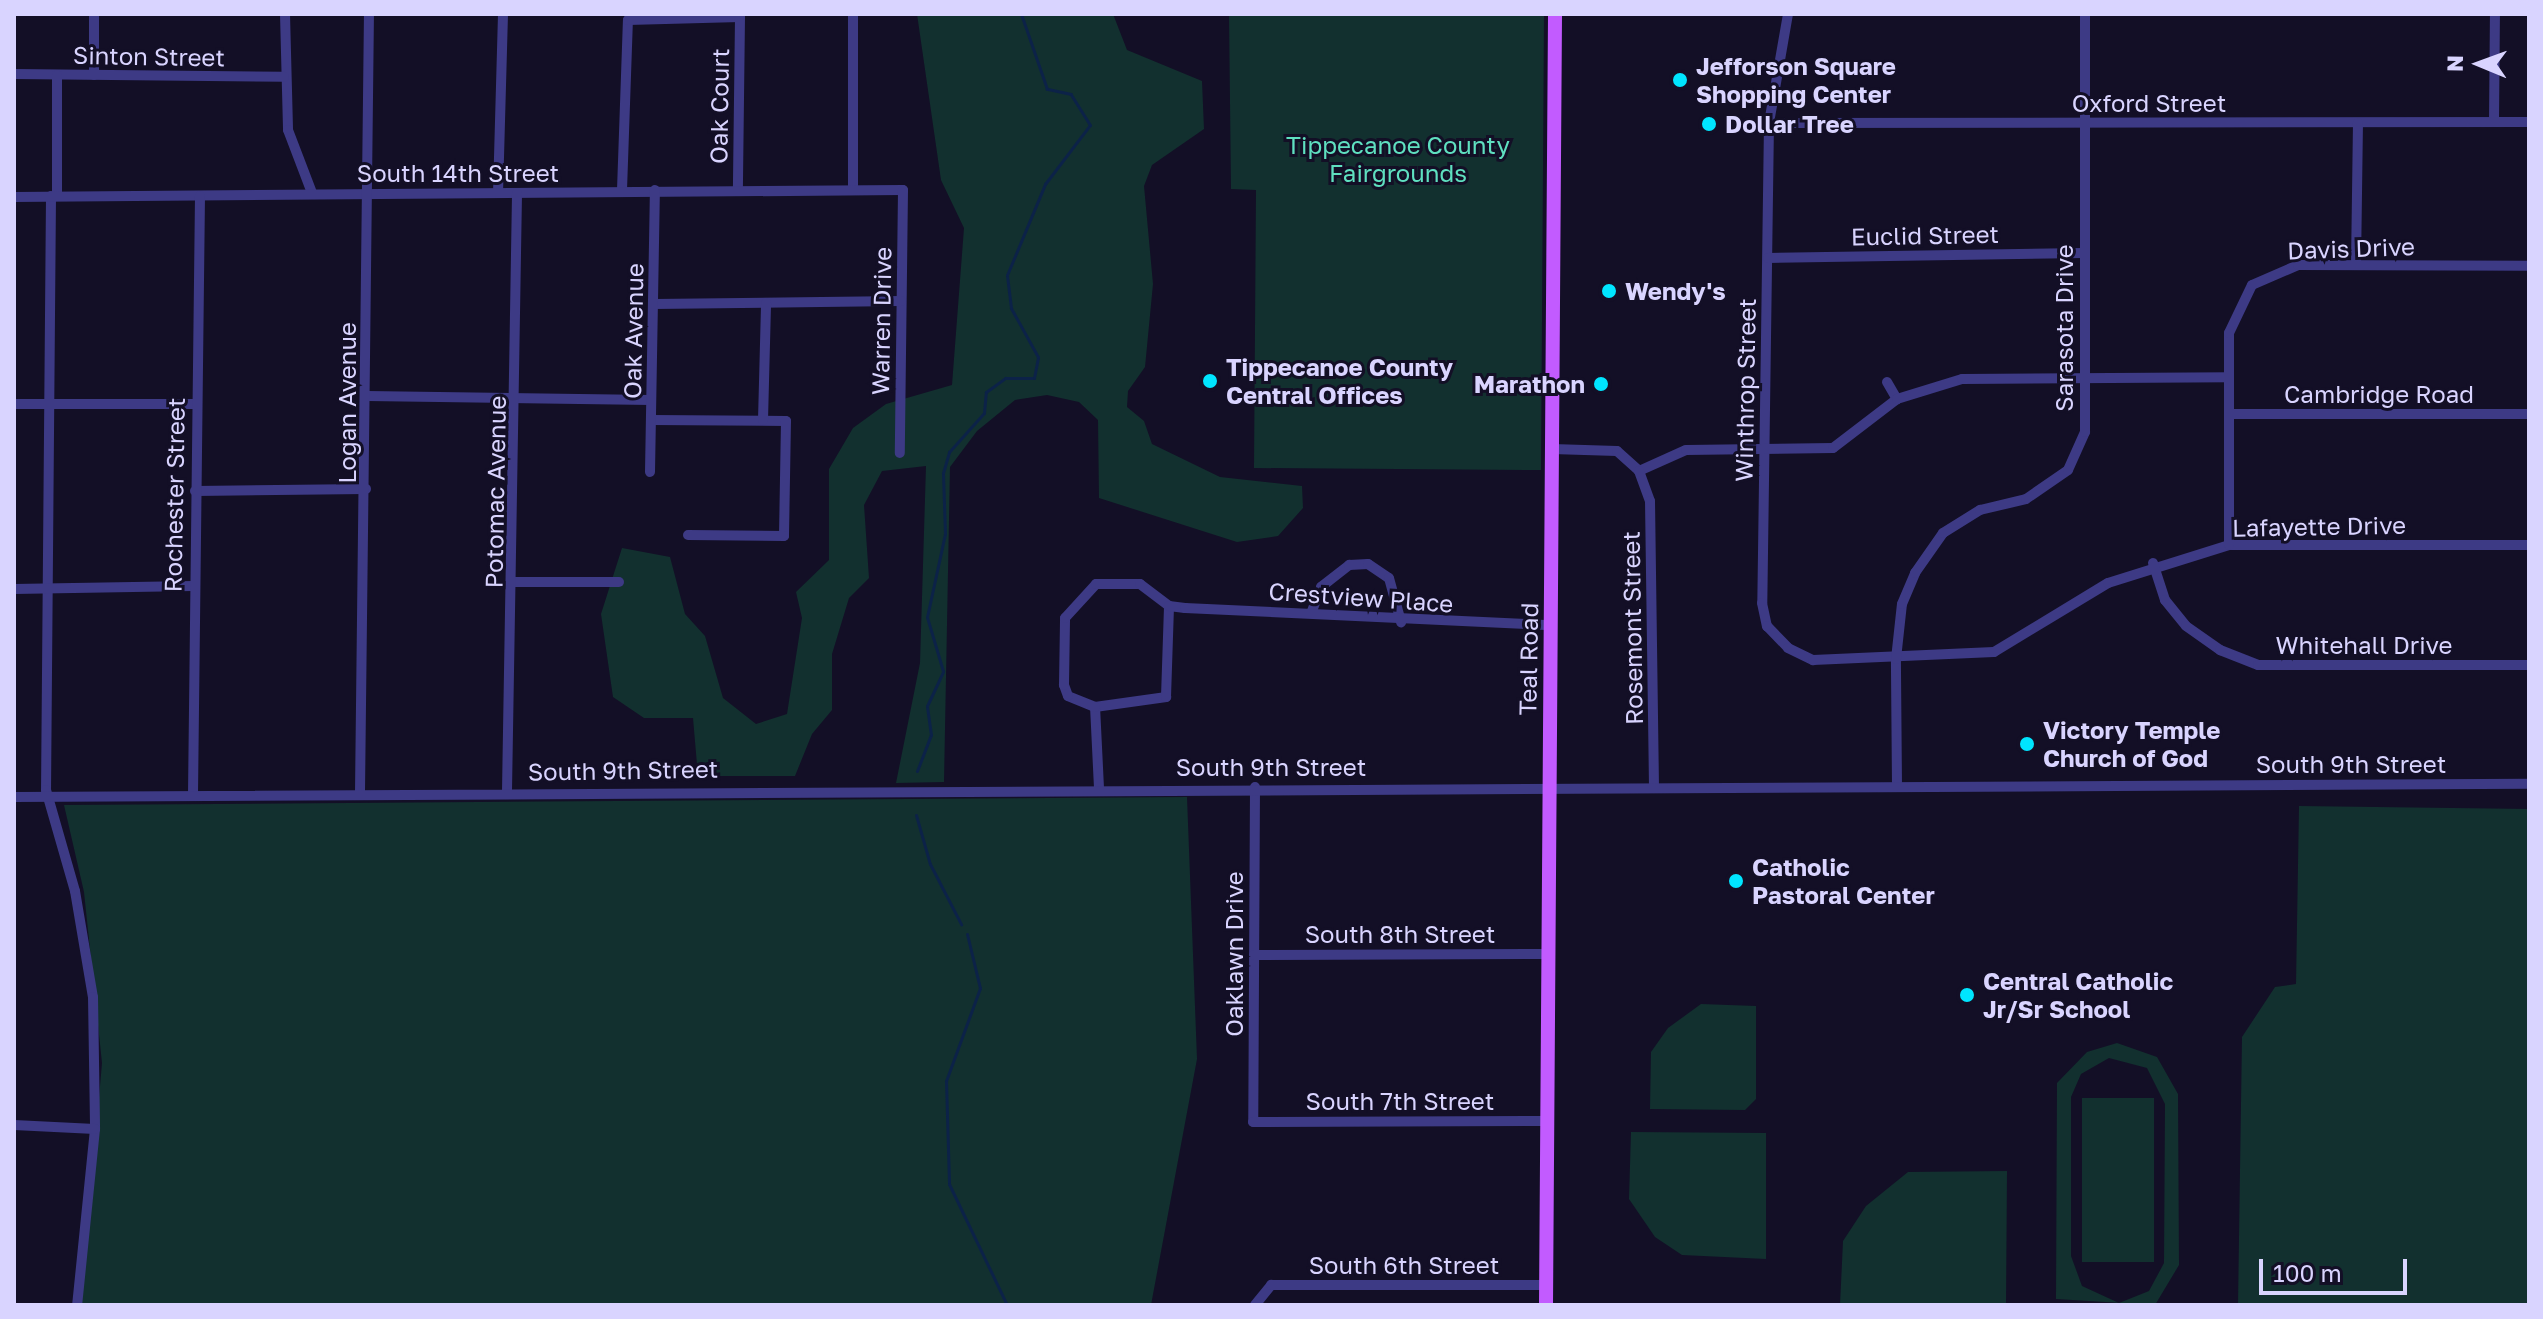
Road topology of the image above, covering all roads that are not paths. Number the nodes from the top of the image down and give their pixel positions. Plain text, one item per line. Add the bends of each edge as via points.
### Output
1 (94, 14) edge
2 (285, 14) edge
3 (369, 14) edge
4 (503, 14) edge
5 (853, 14) edge
6 (1555, 14) edge
7 (1788, 14) edge
8 (2085, 14) edge
9 (2495, 14) edge
10 (14, 74) edge
11 (57, 75) junction
12 (94, 75) junction
13 (284, 77) junction
14 (2494, 122) junction
15 (2529, 122) edge
16 (1769, 123) junction
17 (2358, 123) junction
18 (2084, 124) junction
19 (853, 189) junction
20 (622, 190) junction
21 (655, 190) junction
22 (738, 190) junction
23 (903, 190) joint
24 (312, 193) junction
25 (368, 193) junction
26 (498, 193) junction
27 (517, 193) junction
28 (54, 196) junction
29 (200, 196) junction
30 (14, 197) edge
31 (2083, 253) junction
32 (1768, 258) junction
33 (2356, 265) junction
34 (2529, 266) edge
35 (901, 301) junction
36 (766, 303) junction
37 (654, 304) junction
38 (2083, 376) junction
39 (2229, 377) junction
40 (1887, 382) dead end
41 (367, 396) junction
42 (1897, 399) junction
43 (651, 400) junction
44 (517, 401) junction
45 (48, 403) junction
46 (14, 404) edge
47 (195, 404) junction
48 (2229, 414) junction
49 (2529, 414) edge
50 (651, 420) junction
51 (763, 420) junction
52 (1552, 449) junction
53 (1763, 451) junction
54 (900, 453) dead end
55 (1639, 471) junction
56 (650, 472) dead end
57 (366, 489) junction
58 (195, 491) junction
59 (688, 535) dead end
60 (2229, 545) junction
61 (2529, 545) edge
62 (2153, 563) junction
63 (515, 582) junction
64 (619, 582) dead end
65 (193, 586) junction
66 (14, 589) edge
67 (48, 590) junction
68 (1169, 606) junction
69 (1312, 611) junction
70 (1401, 622) junction
71 (1551, 625) junction
72 (1896, 659) junction
73 (2529, 665) edge
74 (1095, 707) junction
75 (2529, 784) edge
76 (1549, 786) junction
77 (1654, 786) junction
78 (1897, 786) junction
79 (1255, 787) junction
80 (1099, 788) junction
81 (507, 791) junction
82 (360, 792) junction
83 (49, 793) junction
84 (193, 794) junction
85 (14, 797) edge
86 (1547, 954) junction
87 (1254, 955) junction
88 (1547, 1121) junction
89 (1253, 1122) joint
90 (14, 1125) edge
91 (95, 1129) junction
92 (1546, 1285) junction
93 (77, 1305) edge
94 (1255, 1305) edge
95 (1546, 1305) edge

1 - 12 street
2 - 13 street
3 - 25 street, Logan Avenue
4 - 26 street
5 - 19 street
6 - 52 main road, Teal Road
7 - 16 street, Winthrop Street
8 - 18 street, Sarasota Drive
9 - 14 street
10 - 11 street, Sinton Street
11 - 12 street, Sinton Street
11 - 28 street
12 - 13 street, Sinton Street
13 - 24 street via 288,130
14 - 15 street, Oxford Street
14 - 17 street, Oxford Street
16 - 18 street, Oxford Street
16 - 32 street, Winthrop Street
17 - 18 street, Oxford Street
17 - 33 street
18 - 31 street, Sarasota Drive
19 - 22 street, South 14th Street
19 - 23 street, South 14th Street
20 - 21 street, South 14th Street
20 - 22 street, Oak Court via 628,20 740,17
20 - 27 street, South 14th Street
21 - 22 street, South 14th Street
21 - 37 street, Oak Avenue
23 - 35 street, Warren Drive
24 - 25 street, South 14th Street
24 - 29 street, South 14th Street
25 - 26 street, South 14th Street
25 - 41 street, Logan Avenue
26 - 27 street, South 14th Street
27 - 44 street, Potomac Avenue
28 - 29 street, South 14th Street
28 - 30 street, South 14th Street
28 - 45 street
29 - 47 street, Rochester Street
31 - 32 street, Euclid Street
31 - 38 street, Sarasota Drive
32 - 53 street, Winthrop Street
33 - 34 street, Davis Drive
33 - 39 street, Davis Drive via 2281,269 2252,285 2233,314
35 - 36 street
35 - 54 street, Warren Drive
36 - 37 street
36 - 51 street
37 - 43 street, Oak Avenue
38 - 39 street
38 - 42 street via 1962,379
38 - 72 street, Sarasota Drive via 2085,432 2068,470 2026,499 1980,510 1943,533 1902,604
39 - 48 street, Davis Drive
40 - 42 street
41 - 44 street
41 - 57 street, Logan Avenue
42 - 53 street via 1833,448
43 - 44 street
43 - 50 street, Oak Avenue
44 - 63 street, Potomac Avenue
45 - 46 street
45 - 47 street
45 - 67 street
47 - 58 street, Rochester Street
48 - 49 street, Cambridge Road
48 - 60 street, Davis Drive
50 - 51 street
50 - 56 street, Oak Avenue
51 - 59 street via 786,421 784,536
52 - 55 street via 1617,451
52 - 71 main road, Teal Road
53 - 55 street via 1686,450
53 - 72 street, Winthrop Street via 1767,626 1813,660
55 - 77 street, Rosemont Street via 1650,501
57 - 58 street
57 - 82 street, Logan Avenue
58 - 65 street, Rochester Street
60 - 61 street, Lafayette Drive
60 - 62 street, Lafayette Drive
62 - 72 street, Lafayette Drive via 1994,652
62 - 73 street, Whitehall Drive via 2165,600 2186,626 2258,665
63 - 64 street
63 - 81 street, Potomac Avenue
65 - 67 street
65 - 84 street, Rochester Street
66 - 67 street
67 - 83 street
68 - 69 street, Crestview Place
68 - 74 street via 1166,697
68 - 74 street, Crestview Place via 1125,580 1096,584 1071,605 1064,685 1068,696
69 - 70 street, Crestview Place
69 - 70 street via 1321,587 1349,565 1368,564 1389,578
70 - 71 street, Crestview Place
71 - 76 main road, Teal Road
72 - 78 street, Sarasota Drive
74 - 80 street
75 - 78 street, South 9th Street
76 - 77 street, South 9th Street
76 - 79 street, South 9th Street
76 - 86 main road, Teal Road
77 - 78 street, South 9th Street
79 - 80 street, South 9th Street
79 - 87 street, Oaklawn Drive
80 - 81 street, South 9th Street
81 - 82 street, South 9th Street
82 - 84 street, South 9th Street
83 - 84 street, South 9th Street
83 - 85 street, South 9th Street
83 - 91 street via 93,997
86 - 87 street, South 8th Street
86 - 88 main road, Teal Road
87 - 89 street, Oaklawn Drive
88 - 89 street, South 7th Street
88 - 92 main road, Teal Road
90 - 91 street
91 - 93 street
92 - 94 street, South 6th Street via 1262,1288
92 - 95 main road, Teal Road

